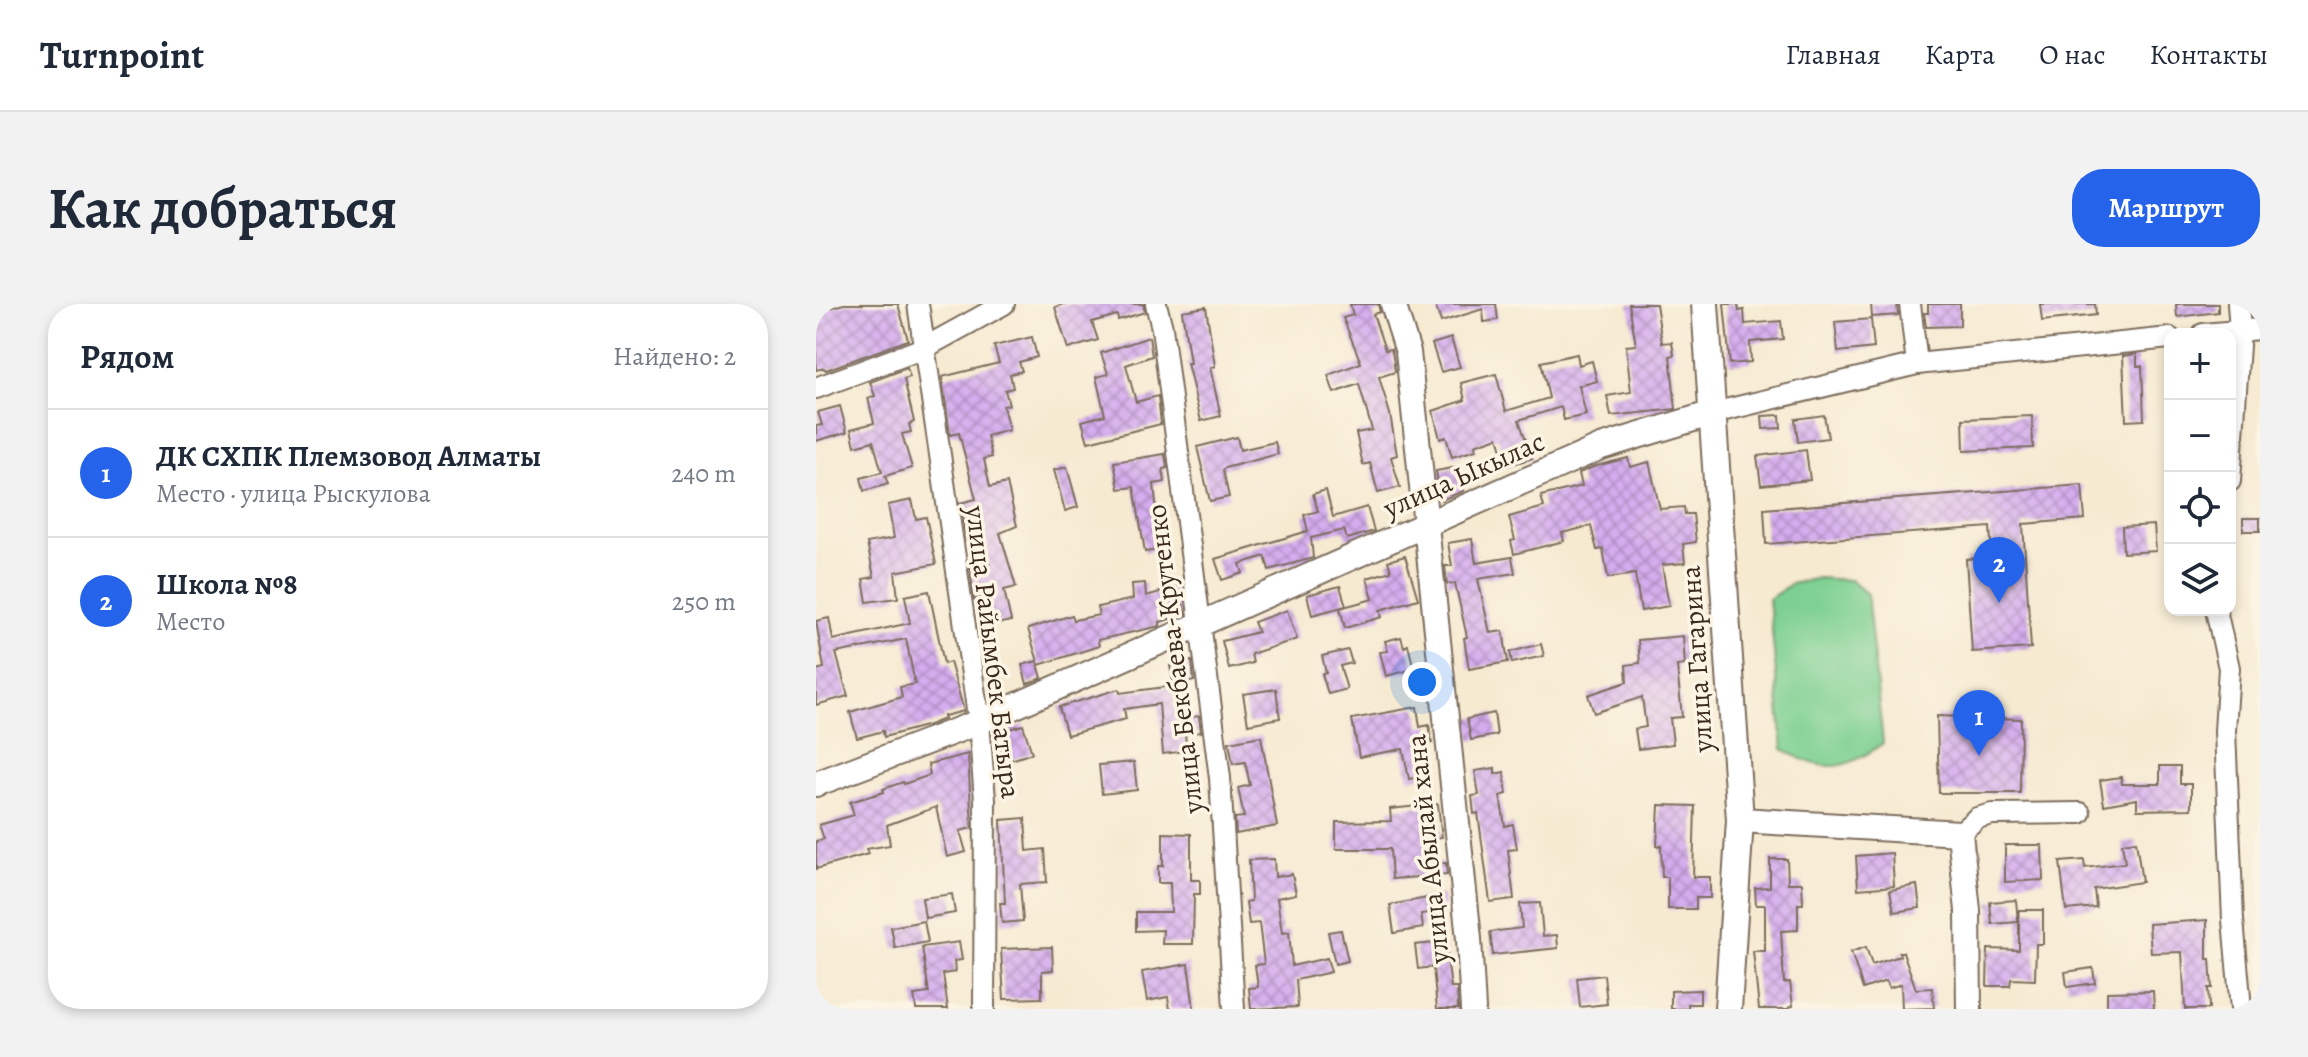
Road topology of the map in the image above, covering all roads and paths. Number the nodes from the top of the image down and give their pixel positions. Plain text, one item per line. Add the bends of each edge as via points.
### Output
1 (918, 304) edge
2 (1004, 304) edge
3 (1156, 304) edge
4 (1393, 304) edge
5 (1705, 304) edge
6 (1910, 304) edge
7 (2238, 304) edge
8 (2250, 330) edge
9 (2164, 339) edge
10 (924, 348) junction
11 (1917, 364) junction
12 (816, 388) edge
13 (1713, 413) junction
14 (2231, 472) edge
15 (1426, 526) junction
16 (2217, 616) edge
17 (1202, 624) junction
18 (979, 722) junction
19 (816, 784) edge
20 (2080, 813) dead end
21 (1740, 820) junction
22 (1960, 833) junction
23 (984, 1009) edge
24 (1234, 1009) edge
25 (1473, 1009) edge
26 (1728, 1009) edge
27 (1969, 1009) edge
28 (2241, 1009) edge

1 - 10 street, улица Райымбек Батыра
2 - 10 street
3 - 17 street, улица Бекбаева-Крутенко
4 - 15 street, улица Абылай хана via 1408,352
5 - 13 main road, улица Гагарина
6 - 11 street
7 - 8 street
8 - 14 street
9 - 11 street, улица Ыкылас
10 - 12 street
10 - 18 street, улица Райымбек Батыра
11 - 13 street, улица Ыкылас
13 - 15 street, улица Ыкылас via 1601,447
13 - 21 main road, улица Гагарина
15 - 17 street, улица Ыкылас
15 - 25 street, улица Абылай хана
16 - 28 street via 2229,668 2225,731
17 - 18 street, улица Ыкылас
17 - 24 street, улица Бекбаева-Крутенко via 1220,778
18 - 19 street, улица Ыкылас
18 - 23 street, улица Райымбек Батыра via 985,800
20 - 22 street via 1992,814 1977,818
21 - 22 street
21 - 26 main road, улица Гагарина
22 - 27 street via 1968,911

